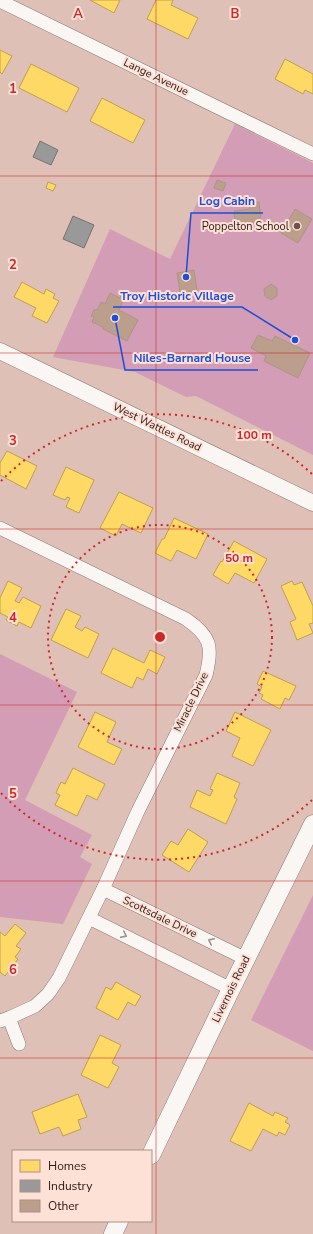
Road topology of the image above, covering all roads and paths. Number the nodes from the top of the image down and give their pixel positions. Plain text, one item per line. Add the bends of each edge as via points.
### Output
1 (0, 1) edge
2 (313, 154) edge
3 (0, 351) edge
4 (313, 503) edge
5 (0, 528) edge
6 (313, 824) edge
7 (103, 889) junction
8 (89, 918) junction
9 (246, 959) junction
10 (231, 989) junction
11 (4, 1020) edge
12 (19, 1044) dead end
13 (152, 1153) edge
14 (119, 1222) edge
15 (113, 1234) edge

1 - 2 street, Lange Avenue
3 - 4 street, West Wattles Road
5 - 7 street, Miracle Drive via 186,619 203,633 208,642 210,660 206,675 138,810
6 - 9 main road, Livernois Road
7 - 8 street
9 -> 7 street, Scottsdale Drive
8 -> 10 street
8 - 11 street via 62,973 48,994 35,1006
9 - 10 main road, Livernois Road
10 - 13 main road, Livernois Road
11 - 12 street
14 - 15 main road

